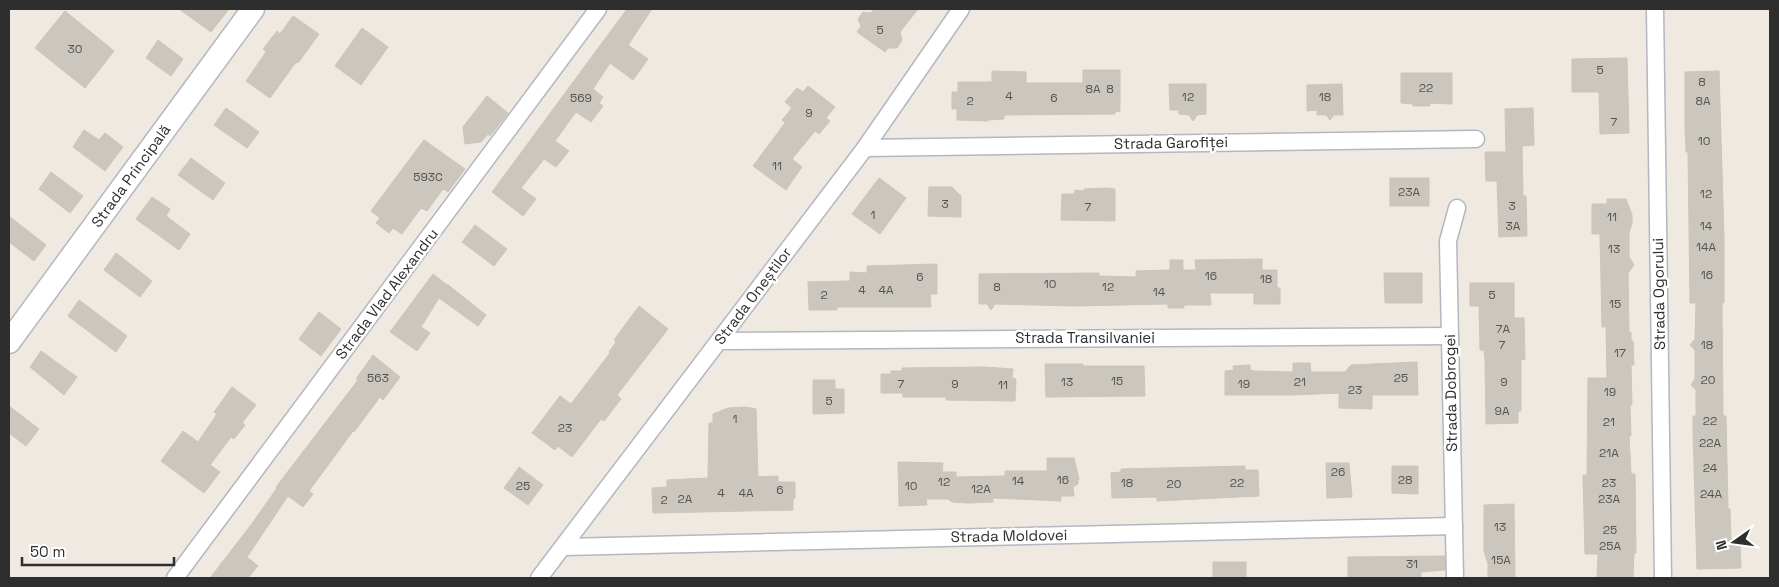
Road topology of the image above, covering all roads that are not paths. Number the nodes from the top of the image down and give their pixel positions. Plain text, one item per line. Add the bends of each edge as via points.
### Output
1 (253, 9) edge
2 (598, 9) edge
3 (961, 9) edge
4 (1655, 9) edge
5 (1476, 139) dead end
6 (865, 148) junction
7 (1457, 208) dead end
8 (1450, 336) junction
9 (720, 341) junction
10 (9, 342) edge
11 (1454, 526) junction
12 (564, 547) junction
13 (175, 578) edge
14 (539, 578) edge
15 (1455, 578) edge
16 (1663, 578) edge

1 - 10 main road, Strada Principală
2 - 13 street, Strada Vlad Alexandru
3 - 6 street, Strada Oneștilor
4 - 16 street, Strada Ogorului
5 - 6 street, Strada Garofiței
6 - 9 street, Strada Oneștilor
7 - 8 street, Strada Dobrogei via 1448,241
8 - 9 street, Strada Transilvaniei
8 - 11 street, Strada Dobrogei
9 - 12 street, Strada Oneștilor
11 - 12 street, Strada Moldovei
11 - 15 street, Strada Dobrogei
12 - 14 street, Strada Oneștilor

